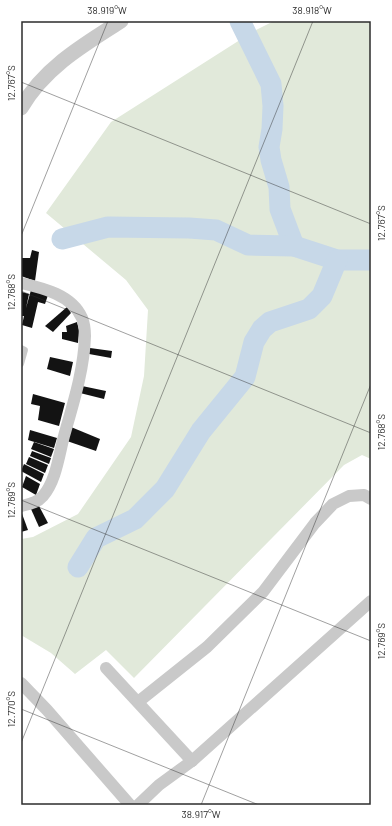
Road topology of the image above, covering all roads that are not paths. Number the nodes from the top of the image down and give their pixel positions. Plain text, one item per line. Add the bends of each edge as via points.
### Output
1 (121, 21) edge
2 (21, 108) edge
3 (21, 283) edge
4 (21, 348) edge
5 (21, 364) edge
6 (371, 499) edge
7 (21, 506) edge
8 (371, 601) edge
9 (106, 668) dead end
10 (21, 683) edge
11 (138, 702) junction
12 (192, 761) junction
13 (130, 805) edge
14 (138, 805) edge

1 - 2 street via 50,71 35,85
3 - 7 street via 42,288 66,299 82,318 85,335 78,386 52,478 38,501
4 - 5 lane via 25,350
6 - 11 street via 364,495 349,496 333,504 315,523 258,598 207,647
8 - 12 street
9 - 11 street
10 - 13 street
11 - 12 street
12 - 14 street via 159,785

